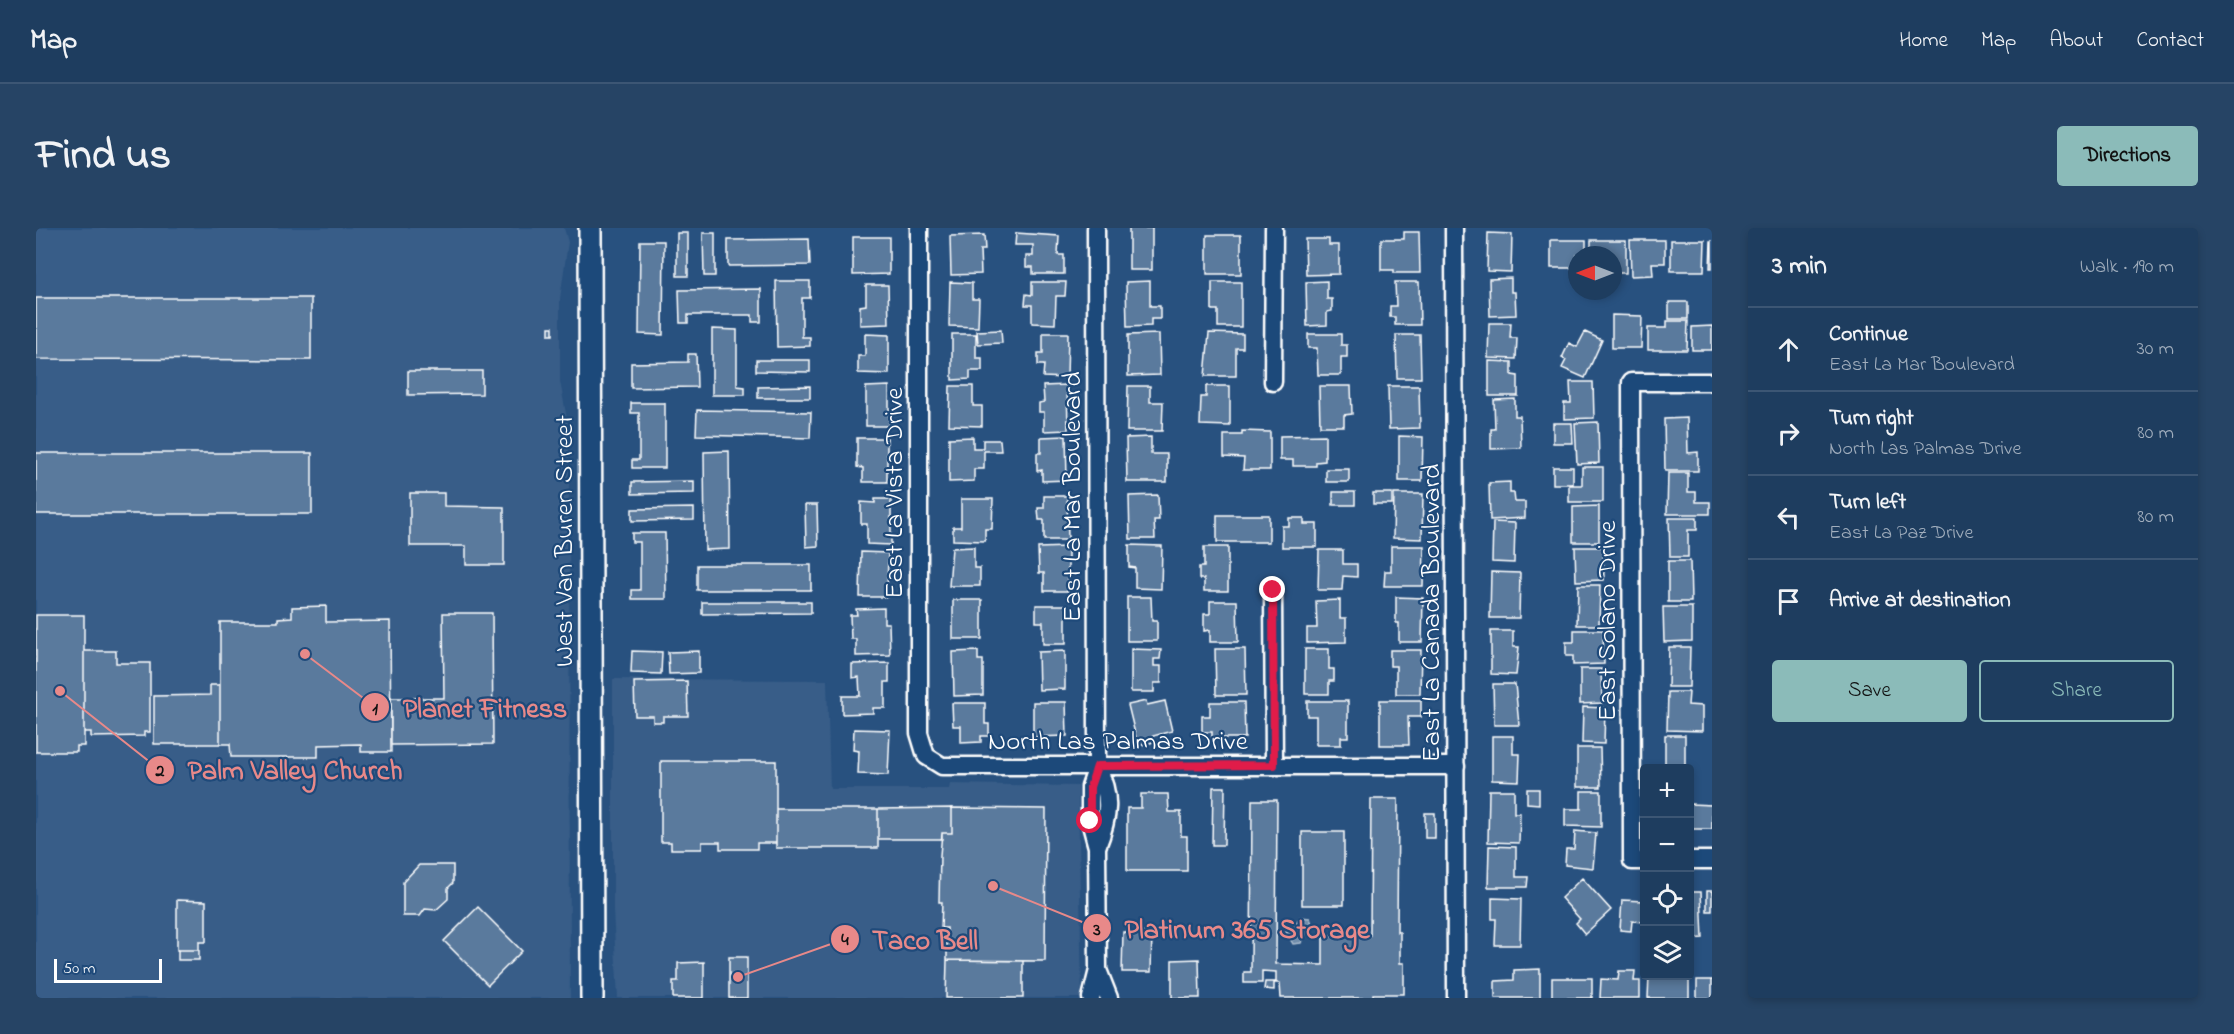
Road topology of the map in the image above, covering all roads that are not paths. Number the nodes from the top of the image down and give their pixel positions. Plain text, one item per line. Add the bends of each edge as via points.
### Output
1 (590, 228) edge
2 (919, 228) edge
3 (1096, 228) edge
4 (1274, 228) edge
5 (1454, 228) edge
6 (1273, 382) dead end
7 (1712, 382) edge
8 (1273, 590) dead end
9 (926, 756) joint
10 (1274, 765) junction
11 (1097, 766) junction
12 (1456, 766) junction
13 (1694, 860) edge
14 (1712, 860) edge
15 (1638, 861) edge
16 (1098, 970) junction
17 (592, 998) edge
18 (1091, 998) edge
19 (1109, 998) edge
20 (1456, 998) edge

1 - 17 main road, West Van Buren Street
2 - 9 street, East La Vista Drive via 919,733
3 - 11 street, East La Mar Boulevard
4 - 6 street
5 - 12 street, East La Canada Boulevard
7 - 15 street, East Solano Drive via 1631,382
8 - 10 street
9 - 11 street, North Las Palmas Drive via 942,766
10 - 11 street, North Las Palmas Drive
10 - 12 street, North Las Palmas Drive
11 - 16 street, East La Mar Boulevard via 1090,787 1090,810 1097,847
12 - 20 street, East La Canada Boulevard
13 - 14 street
16 - 18 street, East La Mar Boulevard
16 - 19 street, East La Mar Boulevard

